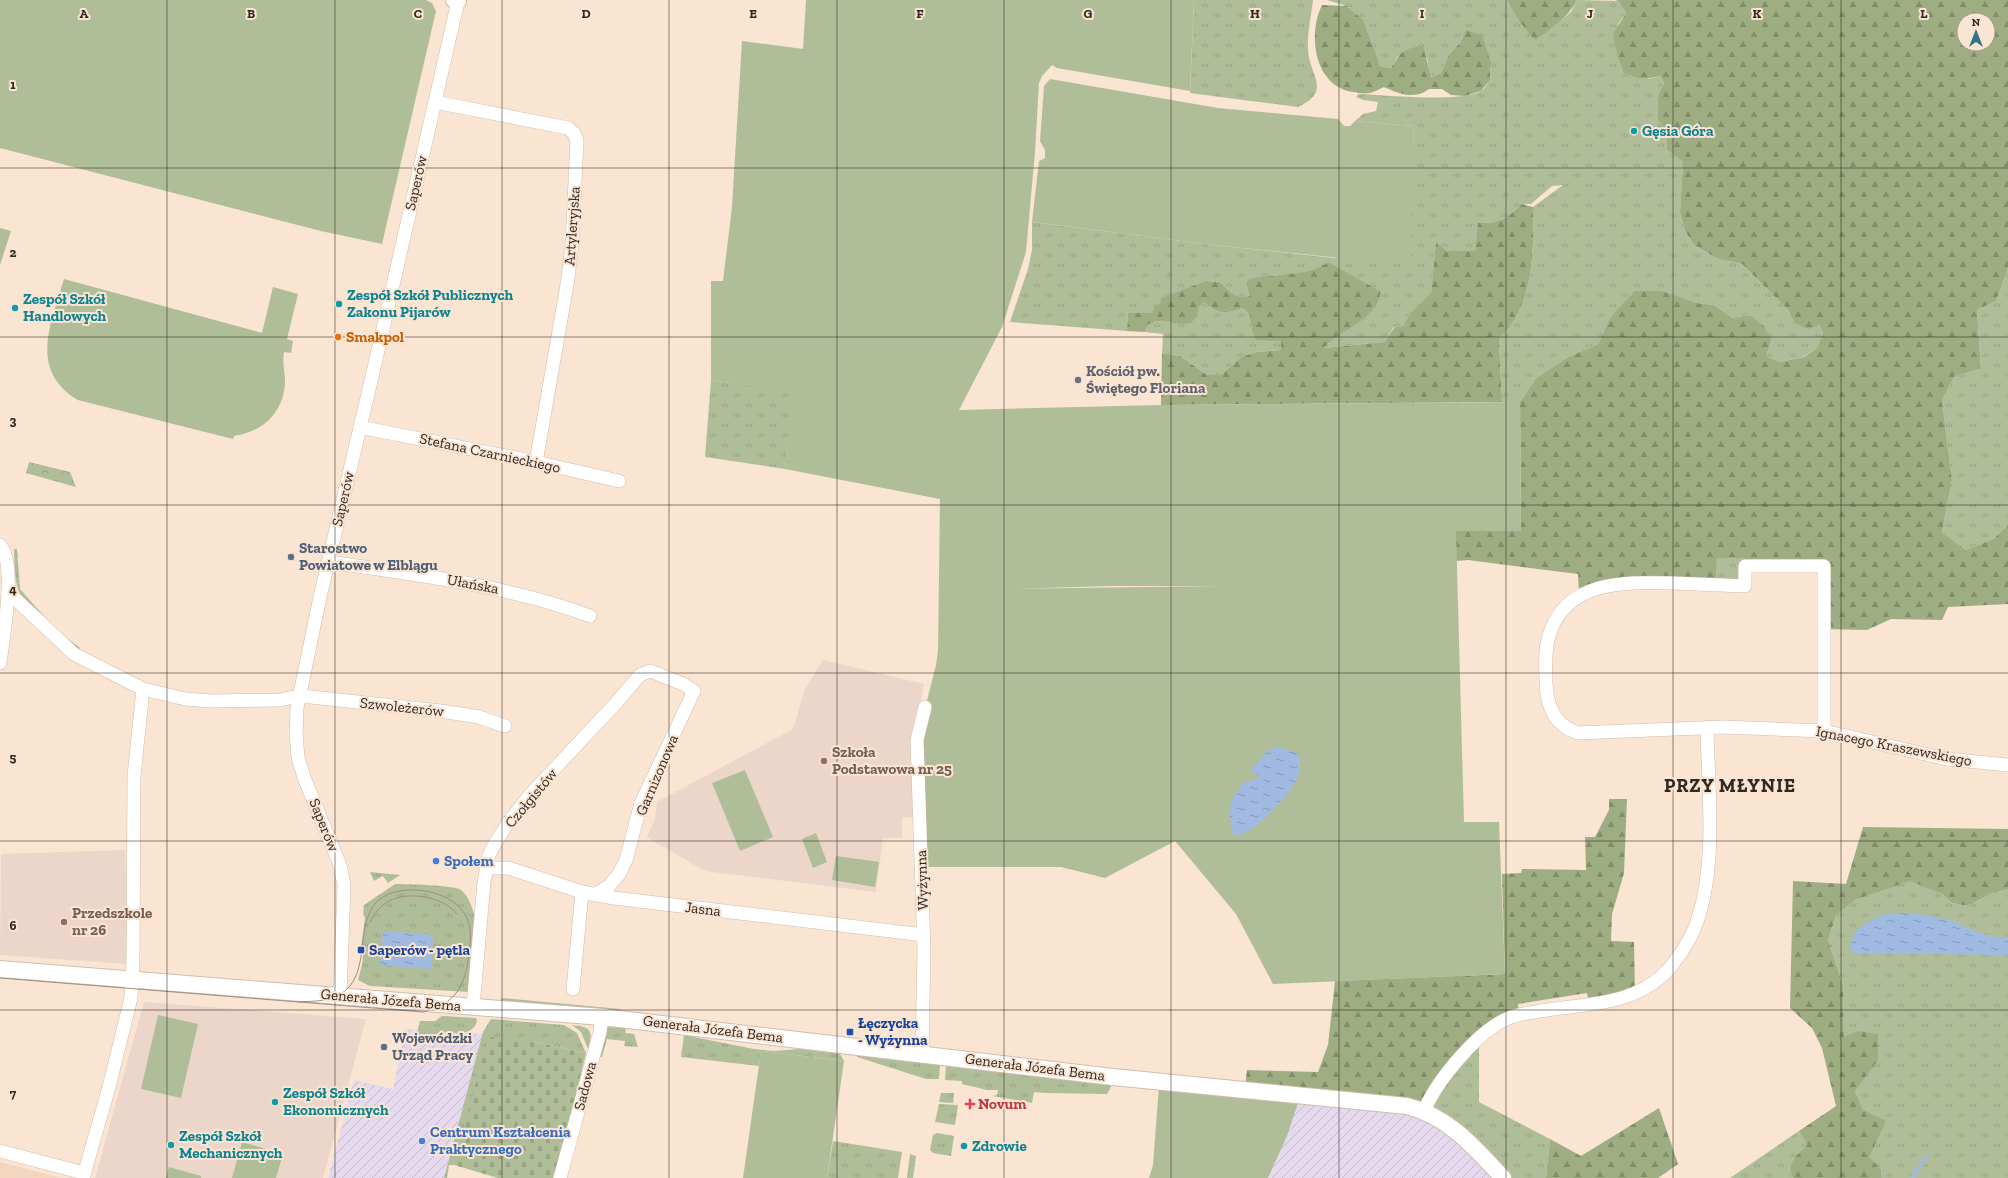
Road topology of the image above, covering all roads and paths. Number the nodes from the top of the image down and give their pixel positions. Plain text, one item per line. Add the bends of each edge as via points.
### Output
1 (456, 1) edge
2 (434, 102) junction
3 (360, 427) junction
4 (536, 462) junction
5 (620, 481) dead end
6 (0, 545) edge
7 (330, 562) junction
8 (8, 592) junction
9 (590, 616) dead end
10 (0, 663) edge
11 (143, 689) junction
12 (694, 691) joint
13 (299, 696) junction
14 (925, 707) dead end
15 (505, 726) dead end
16 (1707, 727) junction
17 (1824, 731) junction
18 (2008, 765) edge
19 (486, 868) junction
20 (588, 893) junction
21 (924, 935) junction
22 (0, 969) edge
23 (132, 980) junction
24 (573, 989) dead end
25 (340, 996) junction
26 (473, 1007) junction
27 (602, 1016) junction
28 (922, 1054) junction
29 (1424, 1111) junction
30 (0, 1151) edge
31 (83, 1176) edge
32 (560, 1178) edge
33 (1503, 1178) edge

1 - 2 street, Saperów
2 - 3 street, Saperów
2 - 4 street, Artyleryjska via 568,128 574,132 577,140 572,246
3 - 4 street, Stefana Czarnieckiego
3 - 7 street, Saperów
4 - 5 street, Stefana Czarnieckiego
6 - 8 street via 7,557
7 - 9 street, Ułańska via 494,588 553,602
7 - 13 street, Saperów
8 - 10 street
8 - 11 street, Szwoleżerów via 74,654
11 - 13 street, Szwoleżerów via 185,699 210,701 280,700
11 - 23 street via 134,776
12 - 19 street, Czołgistów via 684,684 650,671 640,675 516,811 494,845
12 - 20 street, Garnizonowa via 641,803 622,867 609,886
13 - 15 street, Szwoleżerów via 441,711 479,717
13 - 25 street, Saperów via 296,733 298,758 340,865 344,885
14 - 21 street, Wyżynna via 917,740
16 - 17 street, Ignacego Kraszewskiego
16 - 17 street, Ignacego Kraszewskiego via 1578,733 1564,727 1548,703 1546,668 1549,637 1554,622 1579,596 1605,586 1650,583 1745,586 1745,566 1824,566
16 - 29 street via 1709,825 1705,888 1695,928 1676,959 1656,982 1627,997 1519,1015 1499,1023 1468,1048
17 - 18 street, Ignacego Kraszewskiego via 1947,759
19 - 20 street, Jasna via 508,868
19 - 26 street, Czołgistów
20 - 21 street, Jasna
20 - 24 street
21 - 28 street, Wyżynna
22 - 23 street, Generała Józefa Bema
23 - 25 street, Generała Józefa Bema
23 - 31 street via 131,998 109,1087
25 - 26 street, Generała Józefa Bema
26 - 27 street, Generała Józefa Bema
27 - 28 street, Generała Józefa Bema
27 - 32 street, Sadowa via 600,1032
28 - 29 street, Generała Józefa Bema via 1174,1084 1374,1102
29 - 33 street, Generała Józefa Bema via 1452,1127
30 - 31 street

